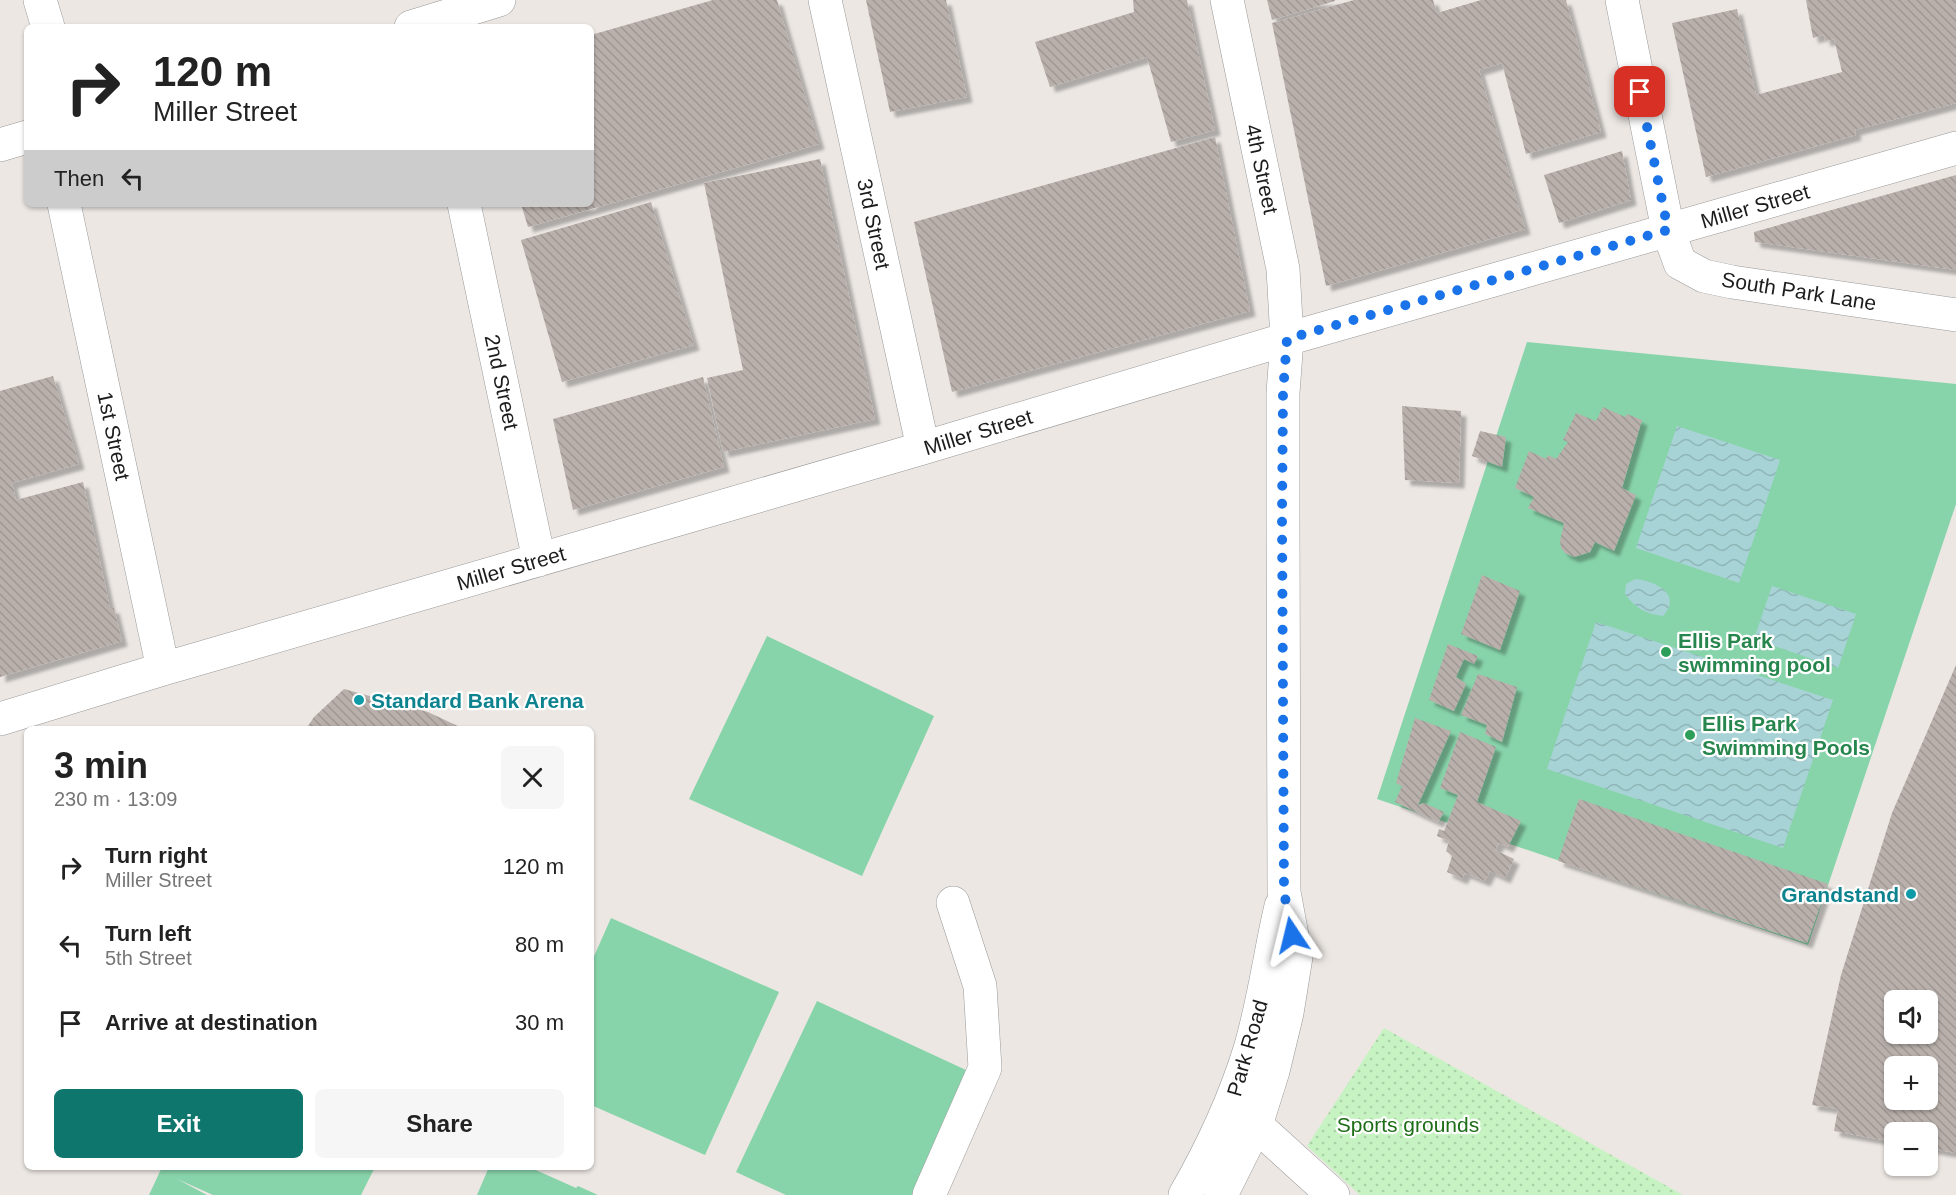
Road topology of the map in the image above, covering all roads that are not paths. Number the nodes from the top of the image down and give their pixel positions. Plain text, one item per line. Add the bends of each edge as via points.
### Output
1 (40, 0) edge
2 (825, 0) edge
3 (1227, 0) edge
4 (1622, 0) edge
5 (490, 1) edge
6 (47, 24) edge
7 (426, 24) edge
8 (24, 138) edge
9 (0, 145) edge
10 (1956, 148) edge
11 (65, 207) edge
12 (465, 207) edge
13 (1668, 230) junction
14 (1956, 315) edge
15 (1287, 339) junction
16 (923, 448) junction
17 (539, 560) junction
18 (164, 669) junction
19 (0, 719) edge
20 (1284, 892) junction
21 (953, 903) dead end
22 (1256, 1125) junction
23 (929, 1195) edge
24 (1185, 1195) edge
25 (1221, 1195) edge
26 (1333, 1195) edge

1 - 6 street
2 - 16 street, 3rd Street
3 - 15 street, 4th Street via 1283,269
4 - 13 street, South Park Lane
5 - 7 street
8 - 9 street
10 - 13 street, Miller Street
11 - 18 street, 1st Street
12 - 17 street, 2nd Street
13 - 14 street, South Park Lane via 1680,263 1704,276
13 - 15 street, Miller Street
15 - 16 street, Miller Street
15 - 20 street, Park Road via 1282,516
16 - 17 street, Miller Street
17 - 18 street, Miller Street
18 - 19 street, Miller Street
20 - 22 street, Park Road via 1296,957 1279,1048
20 - 24 street, Park Road via 1250,1049 1230,1108
21 - 23 street via 980,986 985,1068
22 - 25 street, Park Road
22 - 26 street

